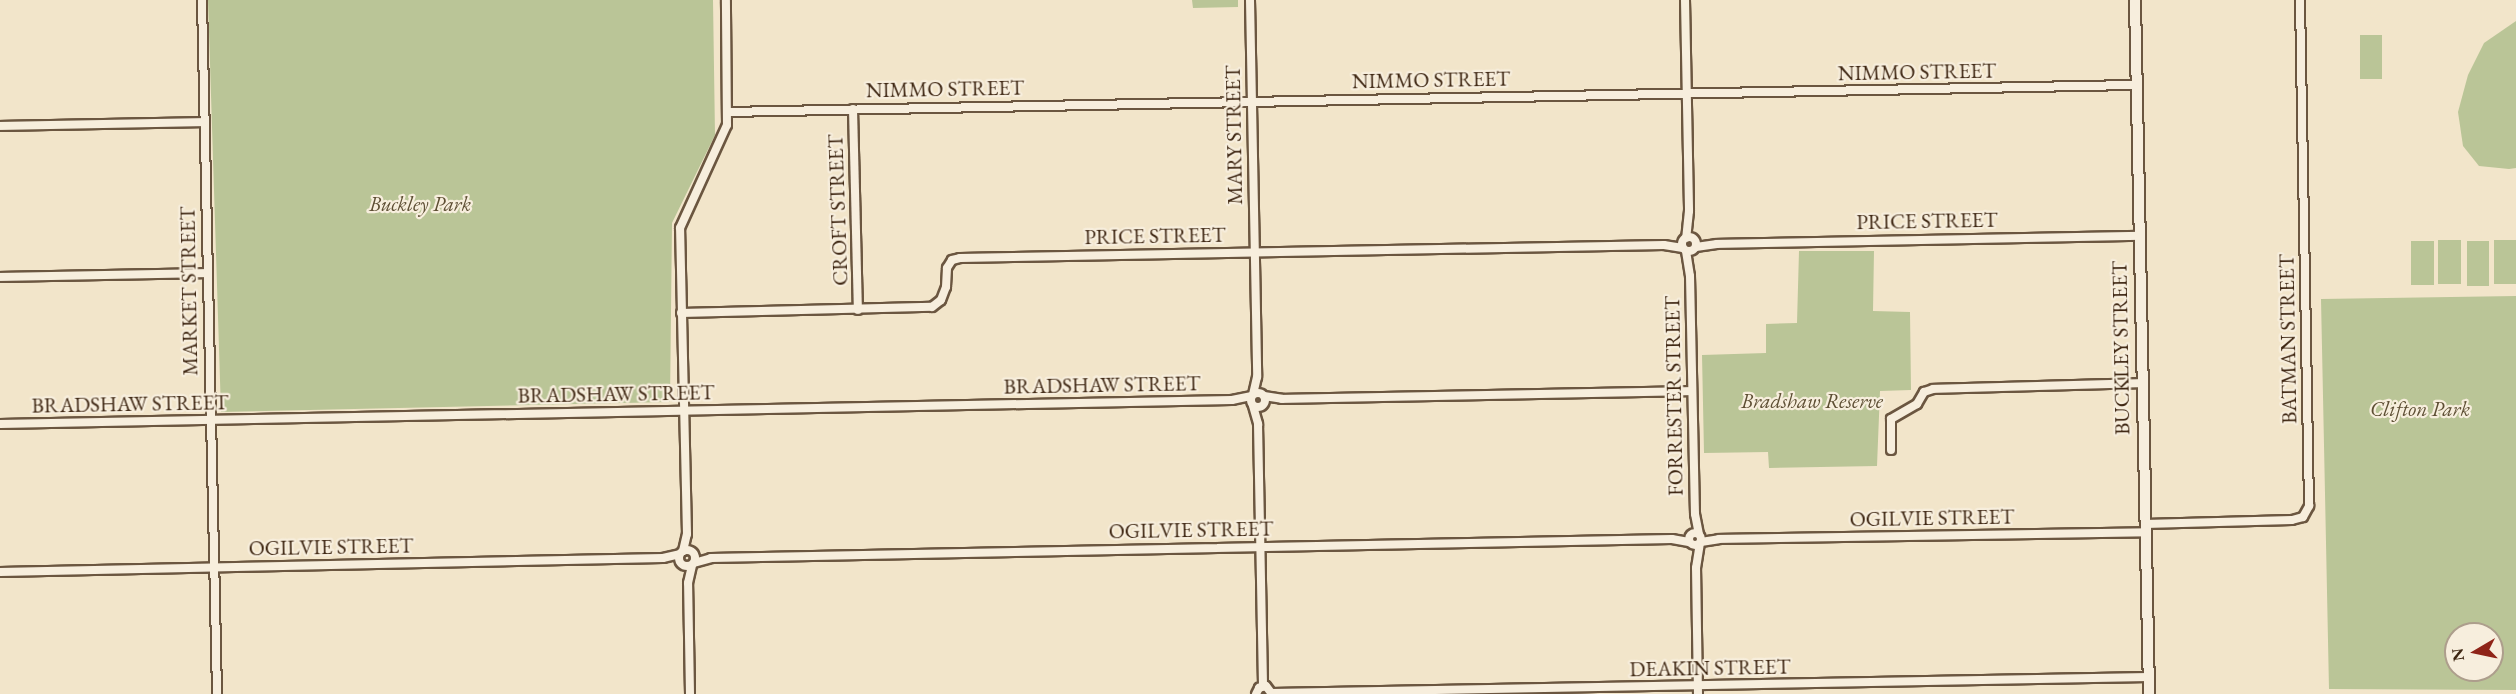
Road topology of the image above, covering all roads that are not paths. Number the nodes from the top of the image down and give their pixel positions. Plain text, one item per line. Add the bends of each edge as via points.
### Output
1 (202, 0) edge
2 (726, 0) edge
3 (1250, 0) edge
4 (1684, 0) edge
5 (2135, 0) edge
6 (2300, 0) edge
7 (2136, 85) junction
8 (1686, 94) junction
9 (1251, 101) junction
10 (853, 109) junction
11 (727, 112) junction
12 (204, 122) junction
13 (0, 126) edge
14 (2138, 236) junction
15 (1690, 244) junction
16 (1254, 252) junction
17 (207, 273) junction
18 (0, 277) edge
19 (858, 310) junction
20 (681, 314) junction
21 (2142, 383) junction
22 (1692, 391) junction
23 (1258, 400) junction
24 (683, 411) junction
25 (210, 421) junction
26 (0, 424) edge
27 (1891, 450) dead end
28 (2145, 528) junction
29 (687, 534) junction
30 (1695, 538) junction
31 (1260, 547) junction
32 (693, 552) junction
33 (711, 558) junction
34 (685, 560) junction
35 (212, 568) junction
36 (0, 572) edge
37 (2149, 677) junction
38 (1263, 686) junction
39 (1698, 690) edge
40 (216, 693) edge
41 (690, 694) edge
42 (1255, 694) edge
43 (1272, 694) edge
44 (2149, 694) edge

1 - 12 street, MARKET STREET
2 - 11 street
3 - 9 street, MARY STREET
4 - 8 street, FORRESTER STREET
5 - 7 main road, BUCKLEY STREET
6 - 28 street, BATMAN STREET via 2309,506 2303,517 2292,520
7 - 8 street, NIMMO STREET
7 - 14 main road, BUCKLEY STREET
8 - 9 street, NIMMO STREET
8 - 15 street, FORRESTER STREET
9 - 10 street, NIMMO STREET
9 - 16 street, MARY STREET
10 - 11 street, NIMMO STREET
10 - 19 street, CROFT STREET
11 - 20 street via 725,134 680,228
12 - 13 street
12 - 17 street, MARKET STREET
14 - 15 street, PRICE STREET
14 - 21 main road, BUCKLEY STREET
15 - 16 street, PRICE STREET
15 - 22 street, FORRESTER STREET
16 - 19 street, PRICE STREET via 960,258 952,260 946,268 946,287 941,300 932,307
16 - 23 street, MARY STREET
17 - 18 street
17 - 25 street, MARKET STREET
19 - 20 street, PRICE STREET
20 - 24 street
21 - 27 street via 1933,389 1892,419
21 - 28 main road, BUCKLEY STREET
22 - 23 street, BRADSHAW STREET
22 - 30 street, FORRESTER STREET
23 - 24 street, BRADSHAW STREET
23 - 31 street, MARY STREET
24 - 25 street, BRADSHAW STREET
24 - 29 street
25 - 26 street, BRADSHAW STREET
25 - 35 street, MARKET STREET
28 - 30 street, OGILVIE STREET
28 - 37 main road, BUCKLEY STREET
29 - 32 street
29 - 34 street
30 - 31 street, OGILVIE STREET
30 - 39 street, FORRESTER STREET
31 - 33 street, OGILVIE STREET
31 - 38 street, MARY STREET
32 - 33 street, OGILVIE STREET
32 - 34 street, OGILVIE STREET
32 - 34 street
33 - 34 street, OGILVIE STREET
34 - 35 street, OGILVIE STREET
34 - 41 street
35 - 36 street, OGILVIE STREET
35 - 40 street, MARKET STREET
37 - 39 street, DEAKIN STREET
37 - 44 main road, BUCKLEY STREET
38 - 42 street
38 - 43 street
39 - 43 street, DEAKIN STREET

